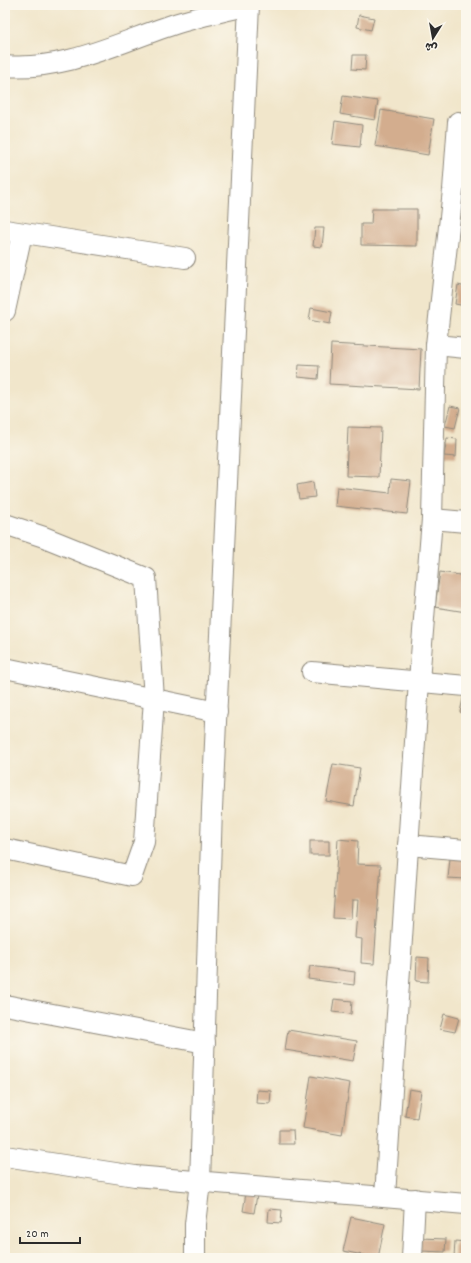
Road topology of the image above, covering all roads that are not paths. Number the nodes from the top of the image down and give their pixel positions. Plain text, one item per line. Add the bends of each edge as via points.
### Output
1 (249, 5) edge
2 (5, 66) edge
3 (458, 122) dead end
4 (459, 191) edge
5 (13, 232) edge
6 (185, 258) dead end
7 (5, 311) edge
8 (436, 345) junction
9 (466, 348) edge
10 (432, 519) junction
11 (466, 522) edge
12 (5, 524) edge
13 (5, 668) edge
14 (312, 672) dead end
15 (419, 682) junction
16 (466, 686) edge
17 (154, 699) junction
18 (217, 712) junction
19 (408, 845) junction
20 (5, 849) edge
21 (466, 850) edge
22 (5, 1005) edge
23 (204, 1042) junction
24 (5, 1156) edge
25 (200, 1182) junction
26 (384, 1196) junction
27 (415, 1199) junction
28 (466, 1204) edge
29 (196, 1258) edge
30 (412, 1258) edge

1 - 2 street via 178,23 67,62 41,66
1 - 18 street
3 - 4 street
4 - 8 street
5 - 6 street
5 - 7 street
8 - 9 street
8 - 10 street
10 - 11 street
10 - 15 street
12 - 17 street via 146,578
13 - 17 street
14 - 15 street
15 - 16 street
15 - 19 street
17 - 18 street
17 - 20 street via 144,842 132,876
18 - 23 street
19 - 21 street
19 - 26 street
22 - 23 street
23 - 25 street
24 - 25 street via 135,1176
25 - 26 street
25 - 29 street
26 - 27 street
27 - 28 street
27 - 30 street

